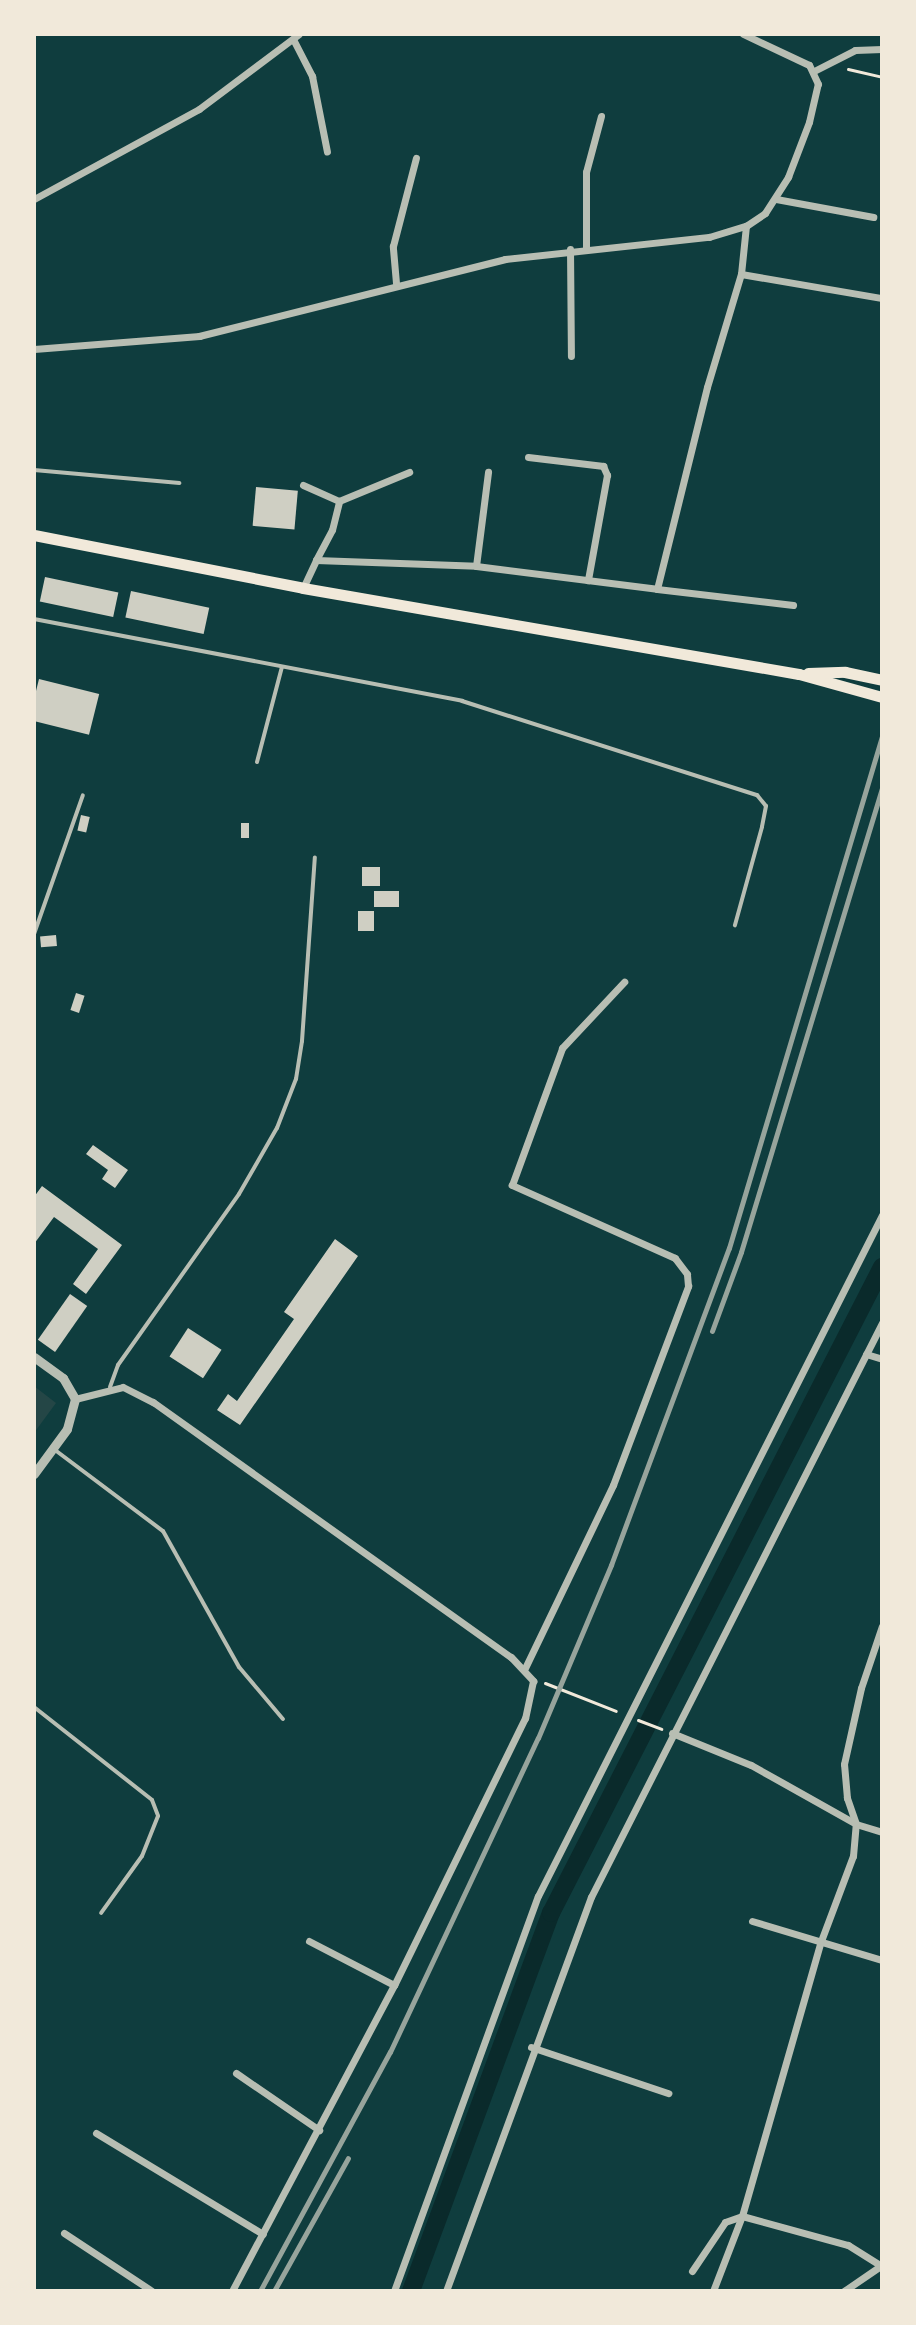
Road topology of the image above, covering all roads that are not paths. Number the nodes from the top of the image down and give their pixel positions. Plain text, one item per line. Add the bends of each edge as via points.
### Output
1 (743, 34) edge
2 (296, 37) edge
3 (755, 37) edge
4 (882, 49) edge
5 (814, 71) junction
6 (601, 116) dead end
7 (327, 152) dead end
8 (416, 158) dead end
9 (34, 199) edge
10 (776, 199) junction
11 (873, 217) dead end
12 (746, 226) junction
13 (586, 248) junction
14 (570, 249) junction
15 (741, 274) junction
16 (396, 283) junction
17 (882, 298) edge
18 (34, 349) edge
19 (571, 356) dead end
20 (528, 457) dead end
21 (34, 470) edge
22 (409, 472) dead end
23 (488, 472) dead end
24 (179, 483) dead end
25 (303, 485) dead end
26 (339, 501) junction
27 (34, 535) edge
28 (316, 560) junction
29 (476, 566) junction
30 (588, 580) junction
31 (303, 588) junction
32 (657, 589) junction
33 (793, 605) dead end
34 (34, 619) edge
35 (282, 667) junction
36 (799, 674) junction
37 (882, 680) edge
38 (882, 697) edge
39 (257, 762) dead end
40 (83, 795) dead end
41 (315, 857) dead end
42 (735, 925) dead end
43 (34, 934) edge
44 (624, 982) dead end
45 (34, 1095) edge
46 (34, 1115) edge
47 (882, 1215) edge
48 (882, 1323) edge
49 (866, 1354) junction
50 (34, 1357) edge
51 (882, 1359) edge
52 (110, 1387) junction
53 (75, 1399) junction
54 (53, 1448) junction
55 (34, 1474) edge
56 (882, 1626) edge
57 (525, 1668) junction
58 (34, 1707) edge
59 (283, 1719) dead end
60 (672, 1733) junction
61 (856, 1824) junction
62 (882, 1832) edge
63 (101, 1913) dead end
64 (752, 1921) dead end
65 (309, 1941) dead end
66 (821, 1941) junction
67 (882, 1960) edge
68 (394, 1985) junction
69 (531, 2047) junction
70 (236, 2073) dead end
71 (668, 2093) dead end
72 (319, 2130) junction
73 (96, 2133) dead end
74 (742, 2216) junction
75 (64, 2233) dead end
76 (263, 2234) junction
77 (881, 2266) edge
78 (692, 2271) dead end
79 (152, 2291) edge
80 (232, 2291) edge
81 (394, 2291) edge
82 (446, 2291) edge
83 (713, 2291) edge
84 (844, 2291) edge

1 - 3 street
2 - 7 street via 312,76
2 - 9 street via 199,109
3 - 5 street
4 - 5 street via 855,50
5 - 10 street via 818,84 809,122
6 - 13 street via 586,172
8 - 16 street via 393,246
10 - 11 street
10 - 12 street
12 - 13 street via 709,237
12 - 15 street
13 - 14 street
14 - 16 street
14 - 19 street
15 - 17 street
15 - 32 street
16 - 18 street via 199,336
20 - 30 street via 603,466 607,475
21 - 24 lane
22 - 26 street
23 - 29 street
25 - 26 street
26 - 28 street via 332,530
27 - 31 main road
28 - 29 street
28 - 31 street
29 - 30 street
30 - 32 street
31 - 36 main road
32 - 33 street
34 - 35 lane
35 - 39 lane
35 - 42 lane via 462,701 757,795 766,806
36 - 37 main road via 845,672
36 - 38 main road via 841,690
40 - 43 lane
41 - 52 lane via 296,1079 277,1128 239,1194 118,1365
44 - 57 street via 562,1048 512,1185 675,1258 687,1274 688,1286 613,1485
45 - 46 lane
47 - 81 street via 626,1715 519,1940
48 - 49 street
49 - 51 street
49 - 60 street
50 - 53 street via 63,1378
52 - 53 street
52 - 57 street via 153,1402
53 - 54 street via 70,1422
54 - 55 street
54 - 59 lane via 163,1531 239,1667
56 - 61 street via 844,1764
57 - 68 street via 533,1681 525,1718
58 - 63 lane via 152,1800 158,1816 142,1856
60 - 61 street via 751,1765
60 - 69 street via 591,1897
61 - 62 street
61 - 66 street via 853,1856
64 - 66 street
65 - 68 street
66 - 67 street
66 - 74 street
68 - 72 street
69 - 71 street
69 - 82 street
70 - 72 street
72 - 76 street
73 - 76 street
74 - 77 street via 848,2245
74 - 78 street via 725,2222
74 - 83 street
75 - 79 street
76 - 80 street
77 - 84 street

